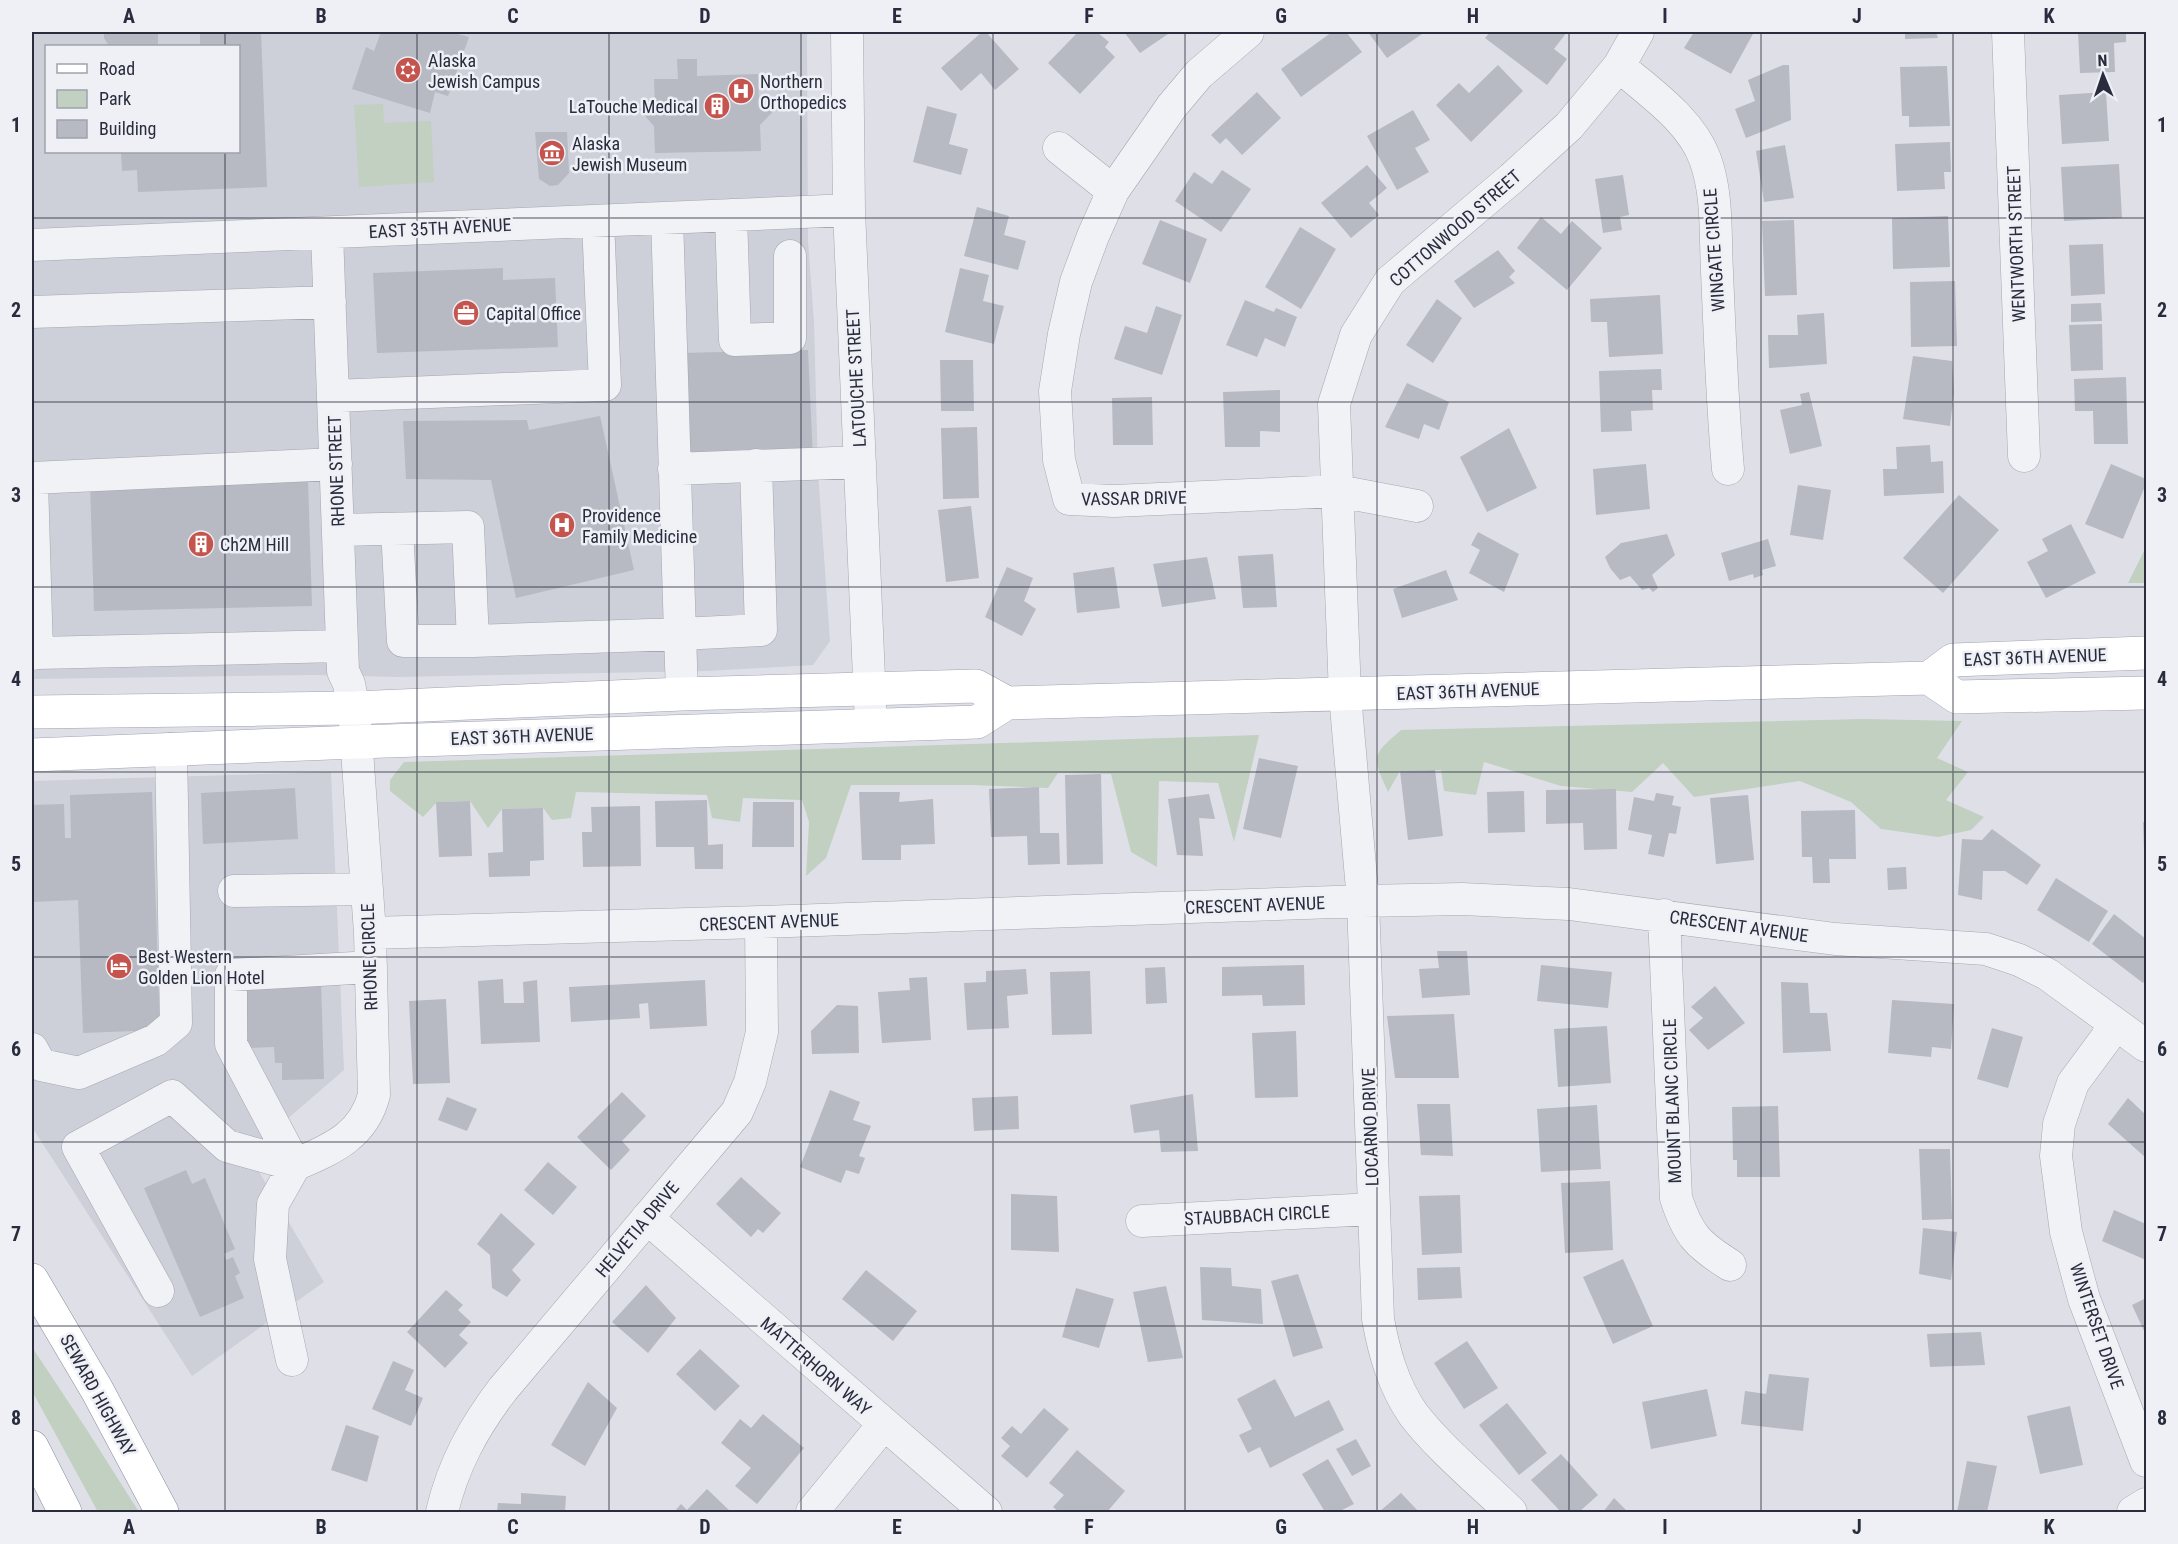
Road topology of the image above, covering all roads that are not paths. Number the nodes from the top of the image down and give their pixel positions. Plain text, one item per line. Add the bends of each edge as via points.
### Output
1 (847, 32) edge
2 (1248, 32) edge
3 (1638, 32) edge
4 (2008, 32) edge
5 (1619, 66) junction
6 (1059, 148) dead end
7 (1113, 191) junction
8 (849, 210) junction
9 (731, 215) junction
10 (667, 218) junction
11 (598, 221) junction
12 (327, 233) junction
13 (32, 245) edge
14 (790, 256) dead end
15 (330, 302) junction
16 (32, 312) edge
17 (334, 396) junction
18 (2024, 456) dead end
19 (860, 462) junction
20 (336, 464) junction
21 (756, 465) junction
22 (674, 469) junction
23 (1728, 469) dead end
24 (32, 479) edge
25 (1338, 491) junction
26 (1417, 506) dead end
27 (397, 529) junction
28 (339, 530) junction
29 (680, 634) junction
30 (473, 641) junction
31 (342, 646) junction
32 (34, 653) edge
33 (2146, 653) edge
34 (1929, 678) junction
35 (870, 688) junction
36 (2146, 693) edge
37 (682, 694) junction
38 (1345, 695) junction
39 (1007, 703) junction
40 (354, 708) junction
41 (32, 712) edge
42 (871, 725) junction
43 (356, 742) junction
44 (171, 749) junction
45 (32, 755) edge
46 (367, 889) junction
47 (234, 891) dead end
48 (1363, 901) junction
49 (1664, 915) junction
50 (761, 922) junction
51 (370, 933) junction
52 (370, 967) junction
53 (2116, 1026) junction
54 (2146, 1046) edge
55 (32, 1049) edge
56 (295, 1165) junction
57 (1373, 1209) junction
58 (646, 1218) junction
59 (1142, 1221) dead end
60 (1730, 1265) dead end
61 (32, 1280) edge
62 (158, 1292) dead end
63 (292, 1360) dead end
64 (884, 1424) junction
65 (32, 1447) edge
66 (2146, 1461) edge
67 (2146, 1504) edge
68 (65, 1512) edge
69 (162, 1512) edge
70 (442, 1512) edge
71 (812, 1512) edge
72 (986, 1512) edge
73 (1511, 1512) edge
74 (2133, 1512) edge

1 - 8 street, LATOUCHE STREET
2 - 7 street, VASSAR DRIVE via 1198,74
3 - 5 street, COTTONWOOD STREET
4 - 18 street, WENTWORTH STREET
5 - 23 street, WINGATE CIRCLE via 1688,128 1705,158 1713,194
5 - 25 street, COTTONWOOD STREET via 1569,126 1390,281 1356,335 1334,404
6 - 7 street
7 - 25 street, VASSAR DRIVE via 1076,282 1055,391 1059,460 1069,499 1114,501
8 - 9 street, EAST 35TH AVENUE
8 - 19 street, LATOUCHE STREET
9 - 10 street, EAST 35TH AVENUE
9 - 14 street via 735,340 790,338
10 - 11 street, EAST 35TH AVENUE
10 - 22 street
11 - 12 street, EAST 35TH AVENUE
11 - 17 street via 605,385
12 - 13 street, EAST 35TH AVENUE
12 - 15 street, RHONE STREET
15 - 16 street
15 - 17 street, RHONE STREET
17 - 20 street, RHONE STREET
19 - 21 street
19 - 35 street, LATOUCHE STREET
20 - 24 street
20 - 28 street, RHONE STREET
21 - 22 street
21 - 29 street via 761,630
22 - 29 street
24 - 32 street
25 - 26 street
25 - 38 street, COTTONWOOD STREET
27 - 28 street
27 - 30 street via 403,641
27 - 30 street via 468,526
28 - 31 street, RHONE STREET
29 - 30 street
29 - 37 street
31 - 32 street
31 - 40 street, RHONE STREET via 343,671
33 - 34 main road, EAST 36TH AVENUE via 1953,660
34 - 36 main road, EAST 36TH AVENUE via 1956,697
34 - 38 main road, EAST 36TH AVENUE
35 - 37 main road, EAST 36TH AVENUE
35 - 39 main road, EAST 36TH AVENUE via 976,686
35 - 42 street, LATOUCHE STREET
37 - 40 main road, EAST 36TH AVENUE
38 - 39 main road, EAST 36TH AVENUE
38 - 48 street, LOCARNO DRIVE
39 - 42 main road, EAST 36TH AVENUE via 977,722
40 - 41 main road, EAST 36TH AVENUE
40 - 43 street, RHONE CIRCLE
42 - 43 main road, EAST 36TH AVENUE
43 - 44 main road, EAST 36TH AVENUE
43 - 46 street, RHONE CIRCLE
44 - 45 main road, EAST 36TH AVENUE
44 - 55 street via 176,1023 156,1040 79,1073 41,1065
46 - 47 street
46 - 51 street, RHONE CIRCLE
48 - 49 street, CRESCENT AVENUE via 1462,899 1557,903
48 - 50 street, CRESCENT AVENUE
48 - 57 street, LOCARNO DRIVE
49 - 53 street, CRESCENT AVENUE via 1835,939 1986,949 2047,974
49 - 60 street, MOUNT BLANC CIRCLE via 1676,1198 1685,1224 1703,1248
50 - 51 street, CRESCENT AVENUE
50 - 58 street, HELVETIA DRIVE via 762,1032 750,1082 737,1112
51 - 52 street, RHONE CIRCLE
52 - 56 street, RHONE CIRCLE via 374,1095 371,1108 348,1138
52 - 56 street via 231,975 231,1044
53 - 54 street, CRESCENT AVENUE
53 - 66 street, WINTERSET DRIVE via 2073,1083 2059,1124 2056,1156 2066,1232 2084,1299
56 - 62 street via 227,1146 172,1096 78,1147
56 - 63 street via 273,1204 270,1259
57 - 59 street, STAUBBACH CIRCLE
57 - 73 street, LOCARNO DRIVE via 1378,1319 1384,1353 1397,1384 1413,1413
58 - 64 street, MATTERHORN WAY
58 - 70 street, HELVETIA DRIVE via 480,1419 460,1455
61 - 69 main road, SEWARD HIGHWAY
64 - 71 street
64 - 72 street, MATTERHORN WAY
65 - 68 main road
67 - 74 street

